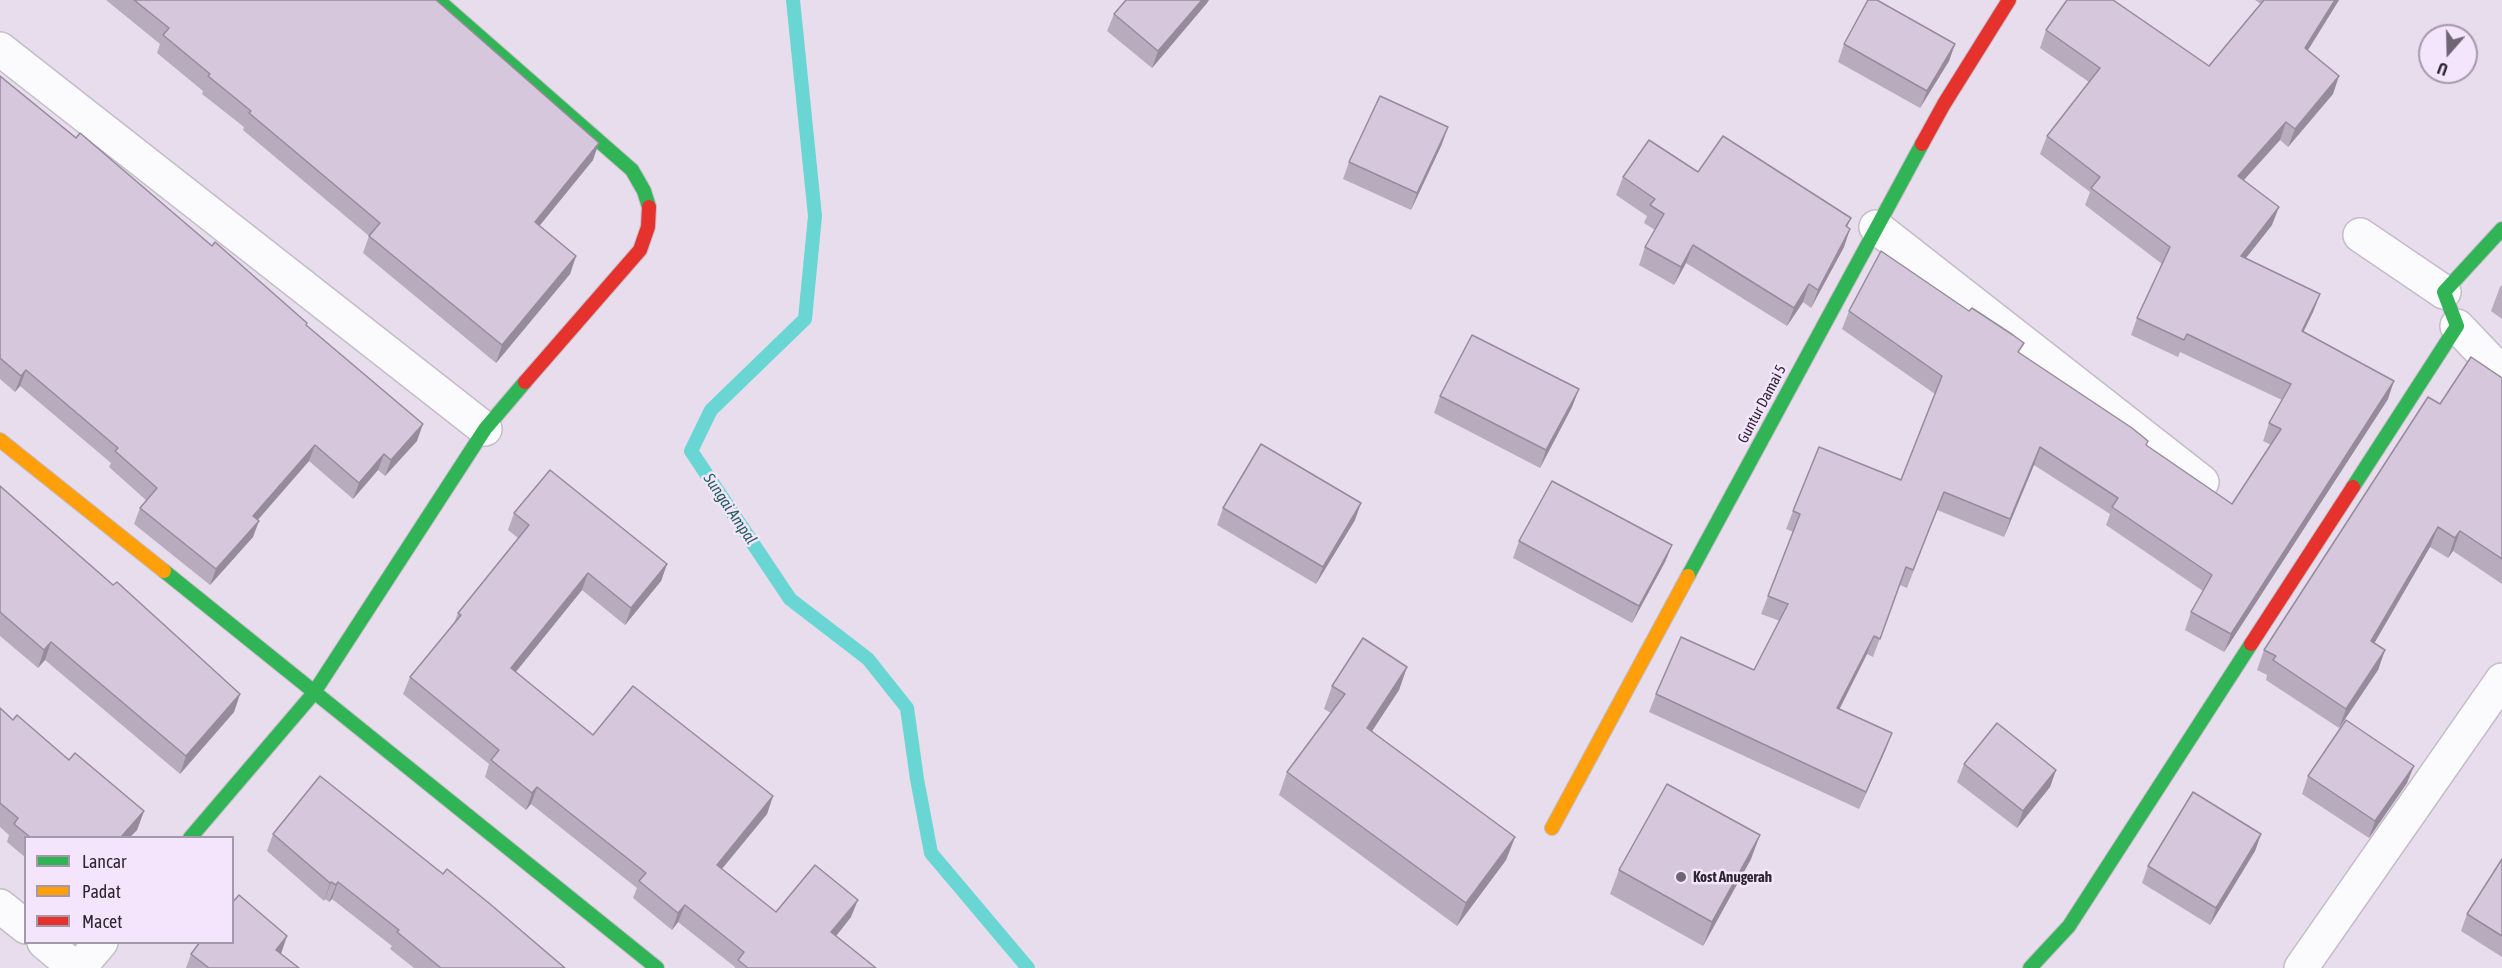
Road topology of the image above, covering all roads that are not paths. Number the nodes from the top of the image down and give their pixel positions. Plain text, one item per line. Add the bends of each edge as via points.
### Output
1 (438, 0) edge
2 (2009, 0) edge
3 (0, 49) edge
4 (1876, 227) junction
5 (2502, 229) edge
6 (2360, 235) dead end
7 (2444, 292) junction
8 (2457, 326) junction
9 (2502, 373) edge
10 (485, 429) junction
11 (0, 441) edge
12 (2202, 482) edge
13 (2502, 680) edge
14 (313, 694) junction
15 (1552, 828) dead end
16 (191, 836) edge
17 (0, 906) edge
18 (24, 925) edge
19 (47, 944) edge
20 (99, 944) edge
21 (77, 968) edge
22 (657, 968) edge
23 (2030, 968) edge
24 (2301, 968) edge

1 - 10 street via 632,170 648,197 651,226 640,250
2 - 4 street, Guntur Damai 5 via 1944,104
3 - 10 street
4 - 12 street
4 - 15 street, Guntur Damai 5
5 - 7 street
6 - 7 street
7 - 8 street
8 - 9 street
8 - 23 street via 2069,926
10 - 14 street
11 - 14 street
13 - 24 street
14 - 16 street
14 - 22 street
17 - 18 street
19 - 21 street
20 - 21 street

